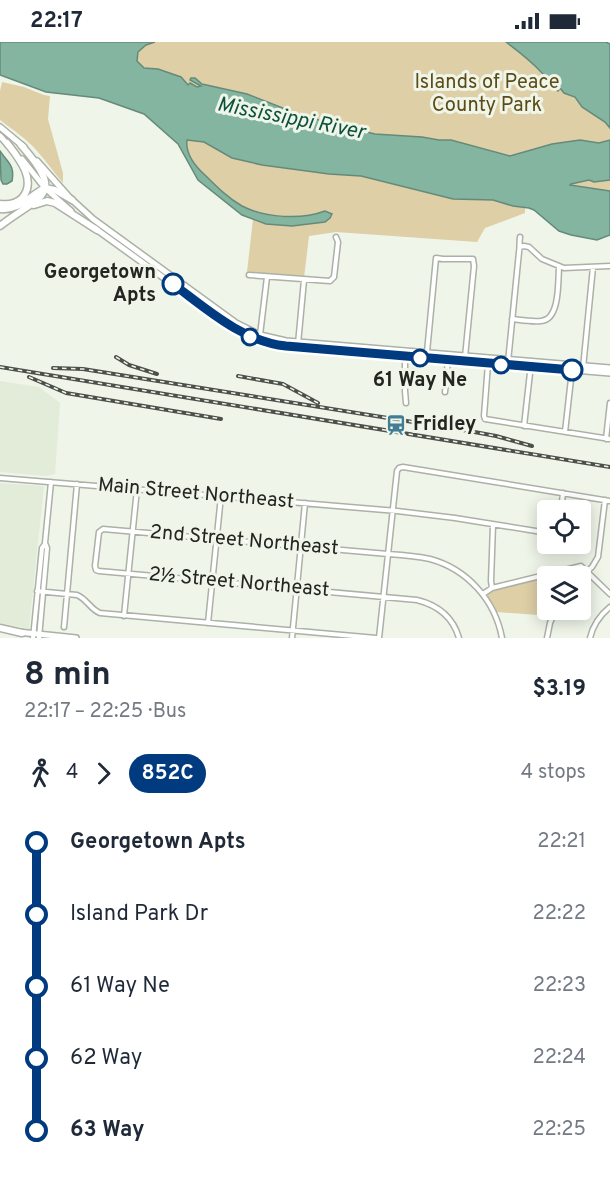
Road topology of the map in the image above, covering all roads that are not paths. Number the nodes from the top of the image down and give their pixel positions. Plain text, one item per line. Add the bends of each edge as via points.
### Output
1 (0, 127) edge
2 (0, 136) edge
3 (7, 143) junction
4 (21, 144) junction
5 (45, 188) junction
6 (72, 200) junction
7 (0, 206) edge
8 (18, 214) junction
9 (0, 226) edge
10 (97, 230) junction
11 (336, 237) dead end
12 (520, 237) dead end
13 (520, 247) junction
14 (610, 266) edge
15 (559, 267) junction
16 (593, 267) junction
17 (249, 275) dead end
18 (267, 276) junction
19 (304, 280) junction
20 (512, 319) junction
21 (260, 335) junction
22 (298, 345) junction
23 (427, 353) junction
24 (405, 354) junction
25 (465, 357) junction
26 (448, 360) junction
27 (508, 362) junction
28 (488, 364) junction
29 (531, 364) junction
30 (610, 368) edge
31 (583, 369) junction
32 (572, 370) junction
33 (610, 373) edge
34 (445, 392) dead end
35 (406, 403) dead end
36 (610, 403) edge
37 (524, 426) junction
38 (565, 432) junction
39 (608, 439) edge
40 (0, 478) edge
41 (51, 482) junction
42 (77, 484) junction
43 (136, 489) junction
44 (563, 493) junction
45 (221, 496) junction
46 (562, 500) edge
47 (607, 500) edge
48 (305, 503) junction
49 (393, 511) junction
50 (493, 525) junction
51 (537, 531) edge
52 (132, 532) junction
53 (216, 539) junction
54 (45, 543) junction
55 (301, 546) junction
56 (388, 554) junction
57 (591, 568) edge
58 (96, 570) joint
59 (128, 574) junction
60 (591, 575) edge
61 (537, 576) edge
62 (212, 581) junction
63 (297, 588) junction
64 (492, 588) junction
65 (37, 591) junction
66 (44, 592) junction
67 (67, 594) junction
68 (483, 594) junction
69 (610, 594) edge
70 (383, 596) junction
71 (610, 607) edge
72 (124, 616) junction
73 (551, 620) edge
74 (208, 624) junction
75 (64, 627) dead end
76 (0, 629) edge
77 (292, 631) junction
78 (22, 633) joint
79 (36, 636) edge
80 (76, 638) edge
81 (292, 638) edge
82 (377, 638) edge
83 (459, 638) edge
84 (502, 638) edge
85 (547, 638) edge
86 (590, 638) edge

1 - 4 main road
2 - 3 main road
3 - 5 main road
3 - 7 highway via 25,170 27,184 17,201
4 - 5 highway via 42,172
4 - 6 main road
5 - 6 highway
5 - 7 highway via 16,207
5 - 8 highway via 40,199
5 - 10 main road
6 - 21 main road via 218,310
8 - 9 highway
8 - 10 highway via 51,202
10 - 22 main road via 242,333 267,343
11 - 19 street via 332,280
12 - 13 street
13 - 15 street via 529,247
13 - 20 street
14 - 16 street
15 - 16 street
15 - 20 street via 551,317 541,321
16 - 31 street
17 - 18 street
18 - 19 street
18 - 21 street
19 - 22 street
20 - 27 street
21 - 22 main road
22 - 24 main road
23 - 24 main road
23 - 25 main road
23 - 25 street via 436,258 473,259
24 - 26 main road
24 - 35 street
25 - 27 main road
26 - 28 main road
26 - 34 street
27 - 28 main road
27 - 29 main road
28 - 37 street via 484,418
29 - 31 main road
29 - 32 main road
29 - 37 street
30 - 31 main road
31 - 32 main road
31 - 33 main road
32 - 38 street
36 - 39 street
37 - 38 street
38 - 39 street
40 - 41 street, Main Street Northeast
41 - 42 street, Main Street Northeast
41 - 54 street
42 - 43 street, Main Street Northeast
42 - 67 street
43 - 45 street, Main Street Northeast
43 - 52 street
44 - 46 street
44 - 47 street
44 - 49 street via 403,467 397,471
45 - 48 street, Main Street Northeast
45 - 53 street
47 - 57 street via 598,557
48 - 49 street, Main Street Northeast
48 - 55 street
49 - 50 street, Main Street Northeast
49 - 56 street
50 - 51 street, Main Street Northeast
50 - 64 street
52 - 53 street, 2nd Street Northeast
52 - 58 street, 2nd Street Northeast via 100,530
52 - 59 street
53 - 55 street, 2nd Street Northeast
53 - 62 street
54 - 65 street
54 - 66 street
55 - 56 street, 2nd Street Northeast
55 - 63 street
56 - 68 street, 2nd Street Northeast via 429,559 448,566
56 - 70 street
58 - 59 street, 2½ Street Northeast
59 - 62 street, 2½ Street Northeast
59 - 72 street
60 - 69 street
61 - 64 street
62 - 63 street, 2½ Street Northeast
62 - 74 street
63 - 70 street, 2½ Street Northeast
63 - 77 street
64 - 68 street
65 - 66 street
65 - 79 street
66 - 67 street
66 - 79 street
67 - 72 street via 81,597 96,612
67 - 75 street
68 - 84 street, 2nd Street Northeast via 493,609
70 - 82 street
70 - 83 street, 2½ Street Northeast via 417,600 437,608 451,621
71 - 86 street via 595,622
72 - 74 street
73 - 85 street
74 - 77 street
76 - 78 highway
77 - 81 street
77 - 82 street
78 - 79 main road
79 - 80 main road

